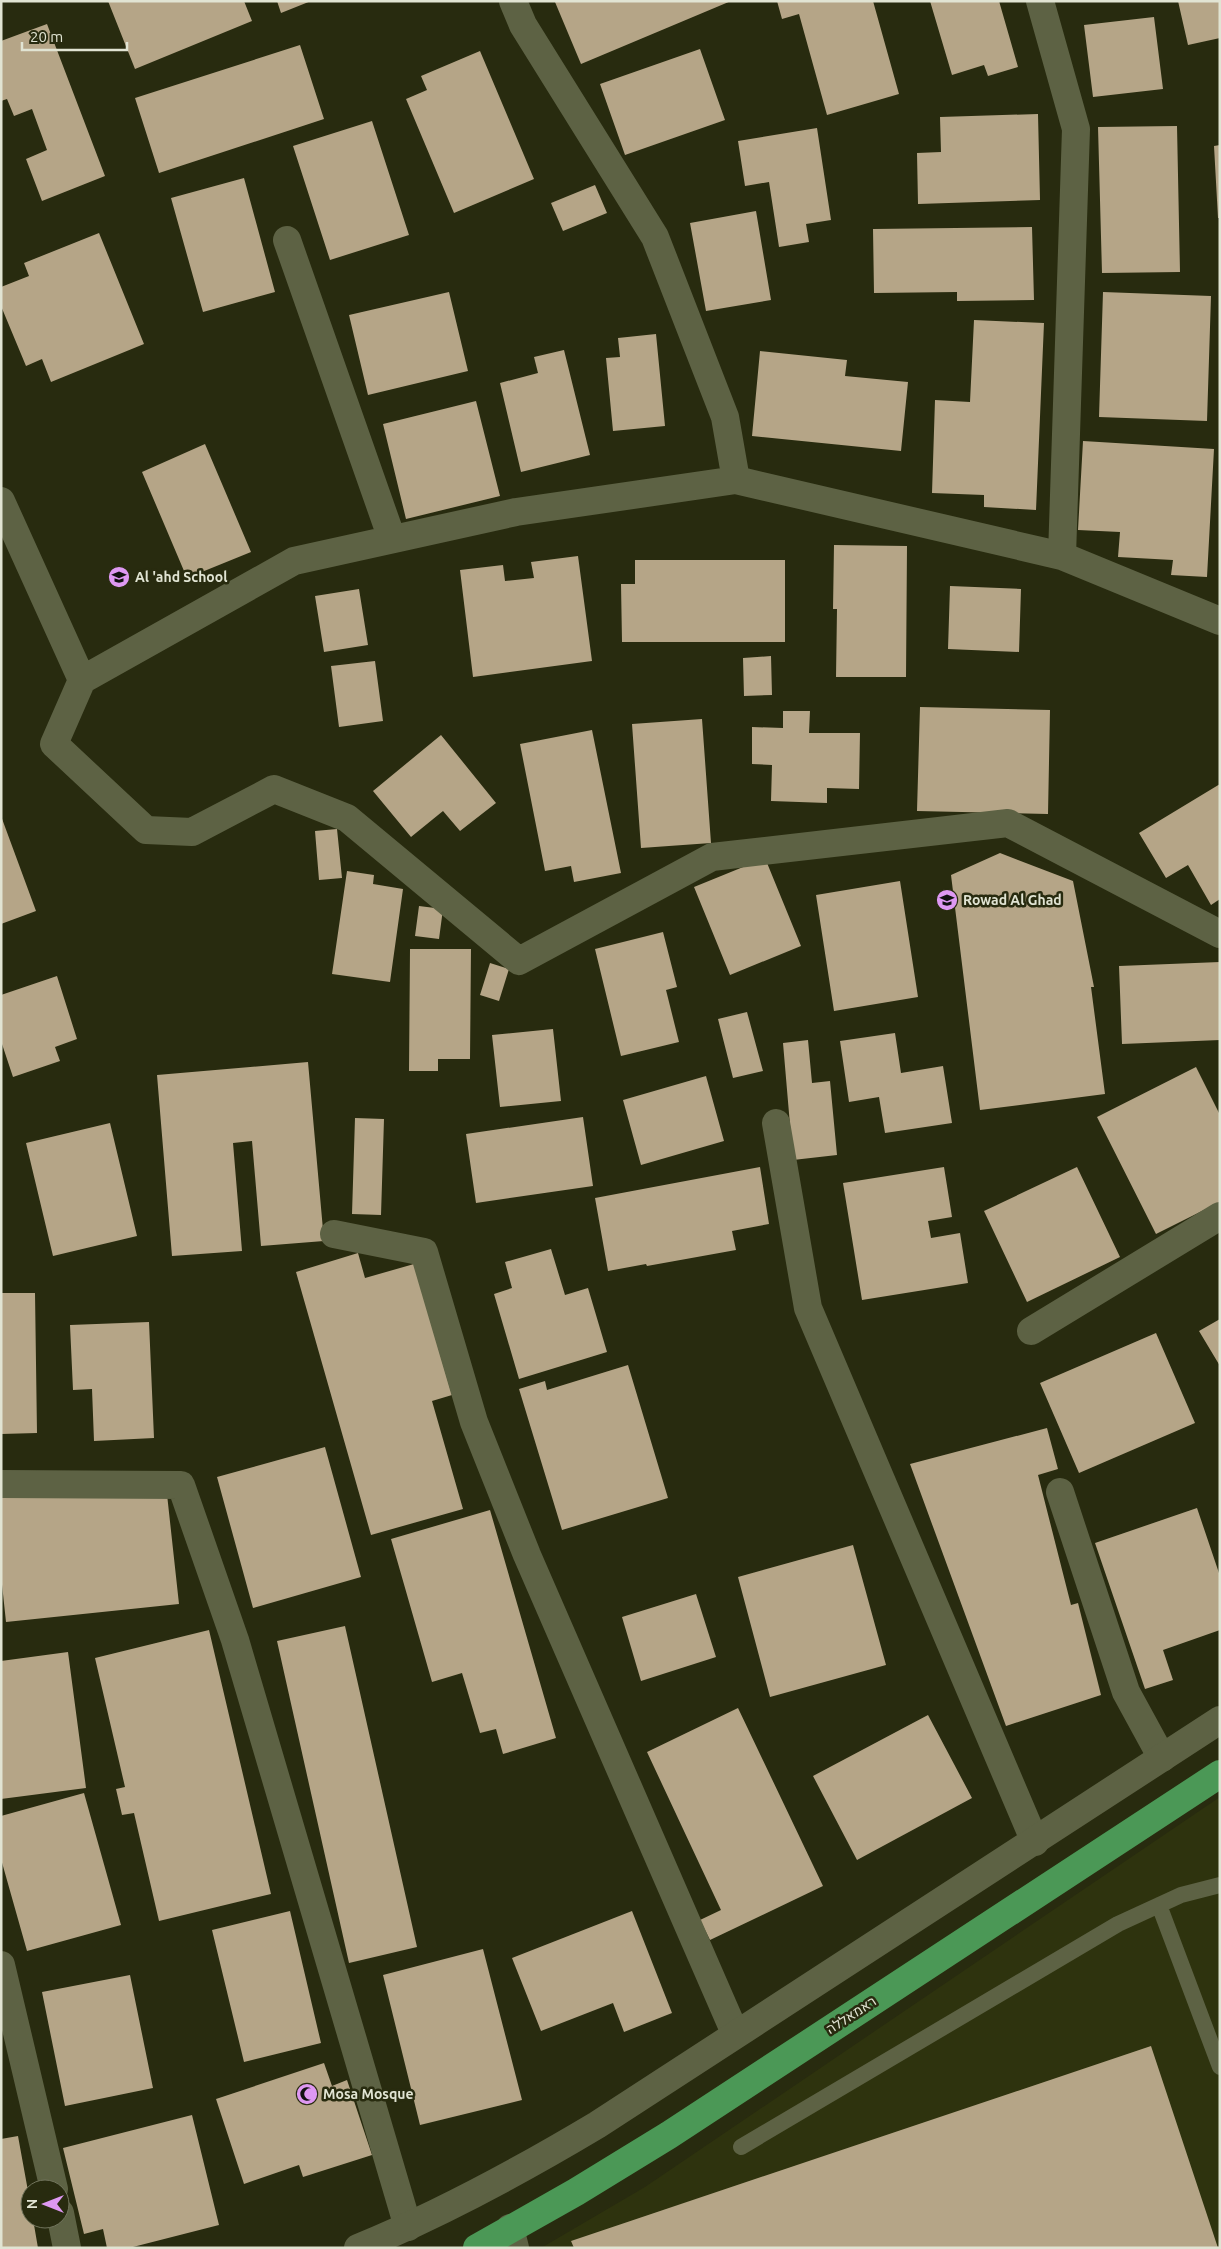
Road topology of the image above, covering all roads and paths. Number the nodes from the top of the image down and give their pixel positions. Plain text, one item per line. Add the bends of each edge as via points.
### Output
1 (513, 1) edge
2 (1040, 1) edge
3 (287, 240) dead end
4 (736, 480) junction
5 (1, 501) edge
6 (392, 539) junction
7 (1062, 556) junction
8 (1220, 621) edge
9 (82, 680) junction
10 (1220, 934) edge
11 (776, 1124) dead end
12 (1220, 1216) edge
13 (334, 1234) dead end
14 (1031, 1331) dead end
15 (1, 1484) edge
16 (1060, 1492) dead end
17 (1220, 1720) edge
18 (1162, 1758) junction
19 (1220, 1774) edge
20 (1035, 1842) junction
21 (1220, 1885) edge
22 (1159, 1906) junction
23 (1, 1965) edge
24 (735, 2034) junction
25 (1220, 2067) edge
26 (740, 2147) dead end
27 (52, 2179) edge
28 (408, 2227) junction
29 (63, 2229) edge
30 (513, 2238) edge
31 (67, 2248) edge
32 (358, 2248) edge
33 (477, 2248) edge

1 - 4 street via 523,25 655,237 726,417
2 - 7 street via 1076,130
3 - 6 street
4 - 6 street via 516,512
4 - 7 street
5 - 9 street
6 - 9 street via 294,562
7 - 8 street
9 - 10 street via 54,744 146,830 192,832 274,789 347,818 519,961 712,857 1008,824
11 - 20 street via 808,1308
12 - 14 street
13 - 24 street via 424,1252 478,1431 527,1554
15 - 28 street via 180,1485 235,1640
16 - 18 street via 1126,1692
17 - 18 street
18 - 20 street
19 - 30 highway, ראמאללה via 669,2135 576,2192
20 - 24 street
21 - 22 lane via 1181,1895
22 - 25 lane
22 - 26 lane via 1118,1924
23 - 27 street
24 - 28 street via 538,2160
28 - 32 street
29 - 31 street
30 - 33 highway, ראמאללה

